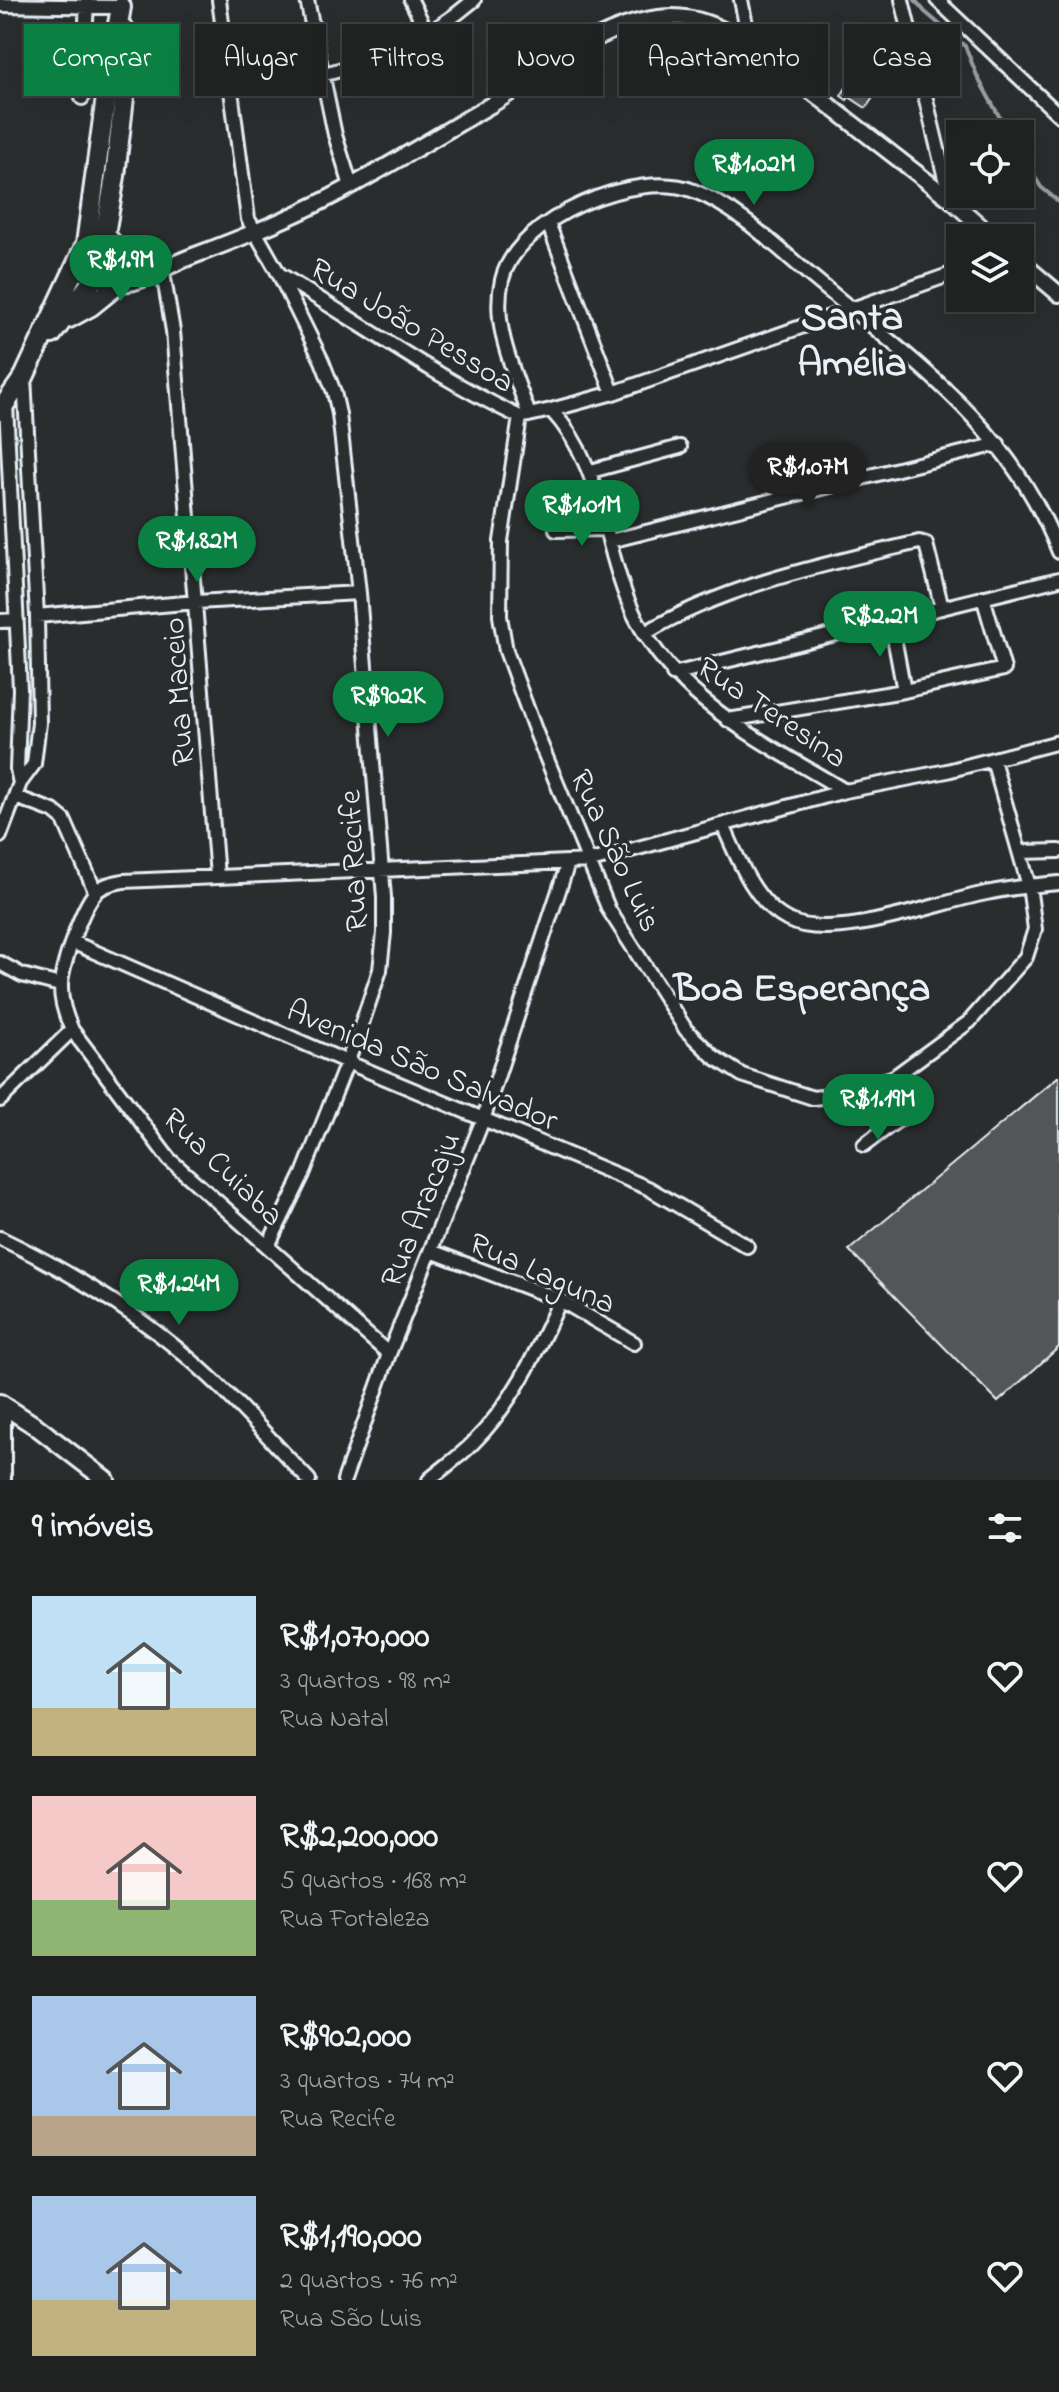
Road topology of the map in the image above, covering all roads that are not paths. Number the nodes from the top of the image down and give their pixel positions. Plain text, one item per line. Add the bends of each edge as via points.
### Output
1 (219, 0) edge
2 (307, 0) edge
3 (411, 0) edge
4 (474, 0) edge
5 (741, 0) edge
6 (902, 0) edge
7 (937, 0) edge
8 (121, 3) edge
9 (87, 4) edge
10 (0, 5) edge
11 (312, 24) edge
12 (423, 24) edge
13 (443, 24) edge
14 (630, 24) edge
15 (709, 24) edge
16 (746, 24) edge
17 (619, 28) edge
18 (326, 93) edge
19 (817, 96) edge
20 (82, 98) dead end
21 (1059, 115) edge
22 (946, 182) edge
23 (351, 186) junction
24 (946, 196) edge
25 (960, 208) edge
26 (548, 223) junction
27 (978, 224) edge
28 (254, 233) junction
29 (98, 244) junction
30 (129, 263) joint
31 (162, 267) junction
32 (76, 270) junction
33 (1034, 273) edge
34 (279, 274) junction
35 (946, 276) edge
36 (94, 279) junction
37 (117, 285) junction
38 (1059, 294) edge
39 (852, 311) junction
40 (64, 321) junction
41 (36, 351) junction
42 (24, 377) junction
43 (613, 393) junction
44 (3, 408) edge
45 (551, 410) junction
46 (525, 416) junction
47 (998, 444) junction
48 (680, 447) dead end
49 (591, 471) junction
50 (6, 506) edge
51 (556, 530) dead end
52 (608, 535) junction
53 (1059, 552) edge
54 (1059, 579) edge
55 (359, 593) junction
56 (983, 597) junction
57 (196, 602) junction
58 (942, 608) junction
59 (37, 616) junction
60 (17, 620) junction
61 (0, 621) edge
62 (891, 621) junction
63 (644, 634) junction
64 (673, 674) junction
65 (904, 691) junction
66 (728, 720) junction
67 (1059, 742) edge
68 (993, 760) junction
69 (20, 783) junction
70 (845, 791) junction
71 (16, 797) junction
72 (723, 825) junction
73 (0, 836) edge
74 (1059, 851) edge
75 (1020, 852) junction
76 (591, 861) junction
77 (568, 863) junction
78 (381, 869) junction
79 (217, 876) junction
80 (1059, 883) edge
81 (1029, 886) junction
82 (95, 891) junction
83 (72, 942) junction
84 (0, 963) edge
85 (60, 985) junction
86 (72, 1030) junction
87 (347, 1062) junction
88 (865, 1088) junction
89 (0, 1100) edge
90 (915, 1109) dead end
91 (484, 1117) junction
92 (888, 1127) junction
93 (864, 1145) dead end
94 (0, 1238) edge
95 (268, 1246) junction
96 (747, 1246) dead end
97 (431, 1251) junction
98 (560, 1300) junction
99 (634, 1343) dead end
100 (389, 1354) junction
101 (2, 1404) edge
102 (4, 1480) edge
103 (106, 1480) edge
104 (309, 1480) edge
105 (344, 1480) edge
106 (429, 1480) edge

1 - 28 street, Rua Recife via 245,204
2 - 11 street
3 - 12 street
4 - 13 street
5 - 16 street
6 - 22 street
7 - 21 street
8 - 9 street
8 - 29 main road via 108,82
9 - 10 street
9 - 20 street
14 - 15 street via 682,16
17 - 23 street
18 - 23 street
19 - 24 street
23 - 28 street
25 - 27 street
26 - 39 street via 623,188 676,185 714,200 752,227
26 - 43 street
26 - 46 street via 520,246 502,277 500,292 499,314
28 - 31 street
28 - 34 street, Rua Recife
29 - 30 main road
29 - 32 main road
29 - 36 main road
30 - 31 street
31 - 37 street via 142,282
31 - 57 street, Rua Maceio via 173,331
32 - 36 street
32 - 41 main road
33 - 38 street
34 - 46 street, Rua João Pessoa via 424,366
34 - 55 street, Rua Recife via 334,392
35 - 39 street, Rua João Pessoa
36 - 37 street
36 - 40 main road
37 - 40 main road
39 - 43 street, Rua João Pessoa
39 - 47 street via 945,386
40 - 41 main road
41 - 42 main road
42 - 44 main road
42 - 59 street
43 - 45 street, Rua João Pessoa
44 - 50 street
45 - 46 street
45 - 49 street, Rua Teresina
46 - 76 street, Rua São Luis via 501,541 500,616 506,651 537,735
47 - 52 street
47 - 53 street via 1030,490
48 - 49 street
49 - 52 street, Rua Teresina
50 - 60 street
51 - 52 street
52 - 63 street, Rua Teresina
54 - 56 street
55 - 57 street
55 - 78 street, Rua Recife
56 - 58 street
56 - 65 street via 1004,669
57 - 59 street
57 - 79 street, Rua Maceio
58 - 62 street
58 - 63 street, Rua Teresina via 926,544 919,542 709,600
59 - 69 street via 37,743 34,764
60 - 61 street
60 - 69 street
62 - 64 street
62 - 65 street
63 - 64 street, Rua Teresina
64 - 66 street, Rua Teresina
65 - 66 street
66 - 70 street, Rua Teresina
67 - 68 street
68 - 70 street
68 - 75 street, Rua São Luis
69 - 71 street
70 - 72 street
71 - 73 street
71 - 82 street via 64,820
72 - 76 street
72 - 81 street via 767,904 787,920 808,927 838,927
74 - 75 street
75 - 81 street, Rua São Luis
76 - 77 street
76 - 88 street, Rua São Luis via 609,910 663,998 714,1057 742,1075 813,1098
77 - 78 street
77 - 91 street, Rua Aracaju
78 - 79 street
78 - 87 street, Rua Recife via 380,970
79 - 82 street via 123,881
80 - 81 street
81 - 88 street, Rua São Luis via 1035,929 1026,957 969,1022 894,1077
82 - 83 street, Rua Cuiaba
83 - 85 street, Rua Cuiaba
83 - 87 street, Avenida São Salvador
84 - 85 street
85 - 86 street, Rua Cuiaba
86 - 89 street
86 - 95 street, Rua Cuiaba via 169,1159
87 - 91 street, Avenida São Salvador
87 - 95 street, Rua Recife
88 - 92 street
90 - 92 street
91 - 96 street, Avenida São Salvador via 648,1188
91 - 97 street, Rua Aracaju
92 - 93 street
94 - 104 street via 71,1274 166,1339
95 - 100 street, Rua Cuiaba
97 - 98 street, Rua Laguna
97 - 100 street, Rua Aracaju
98 - 99 street, Rua Laguna
98 - 106 street via 535,1358 504,1406 472,1445
100 - 105 street, Rua Aracaju
101 - 102 street
101 - 103 main road

